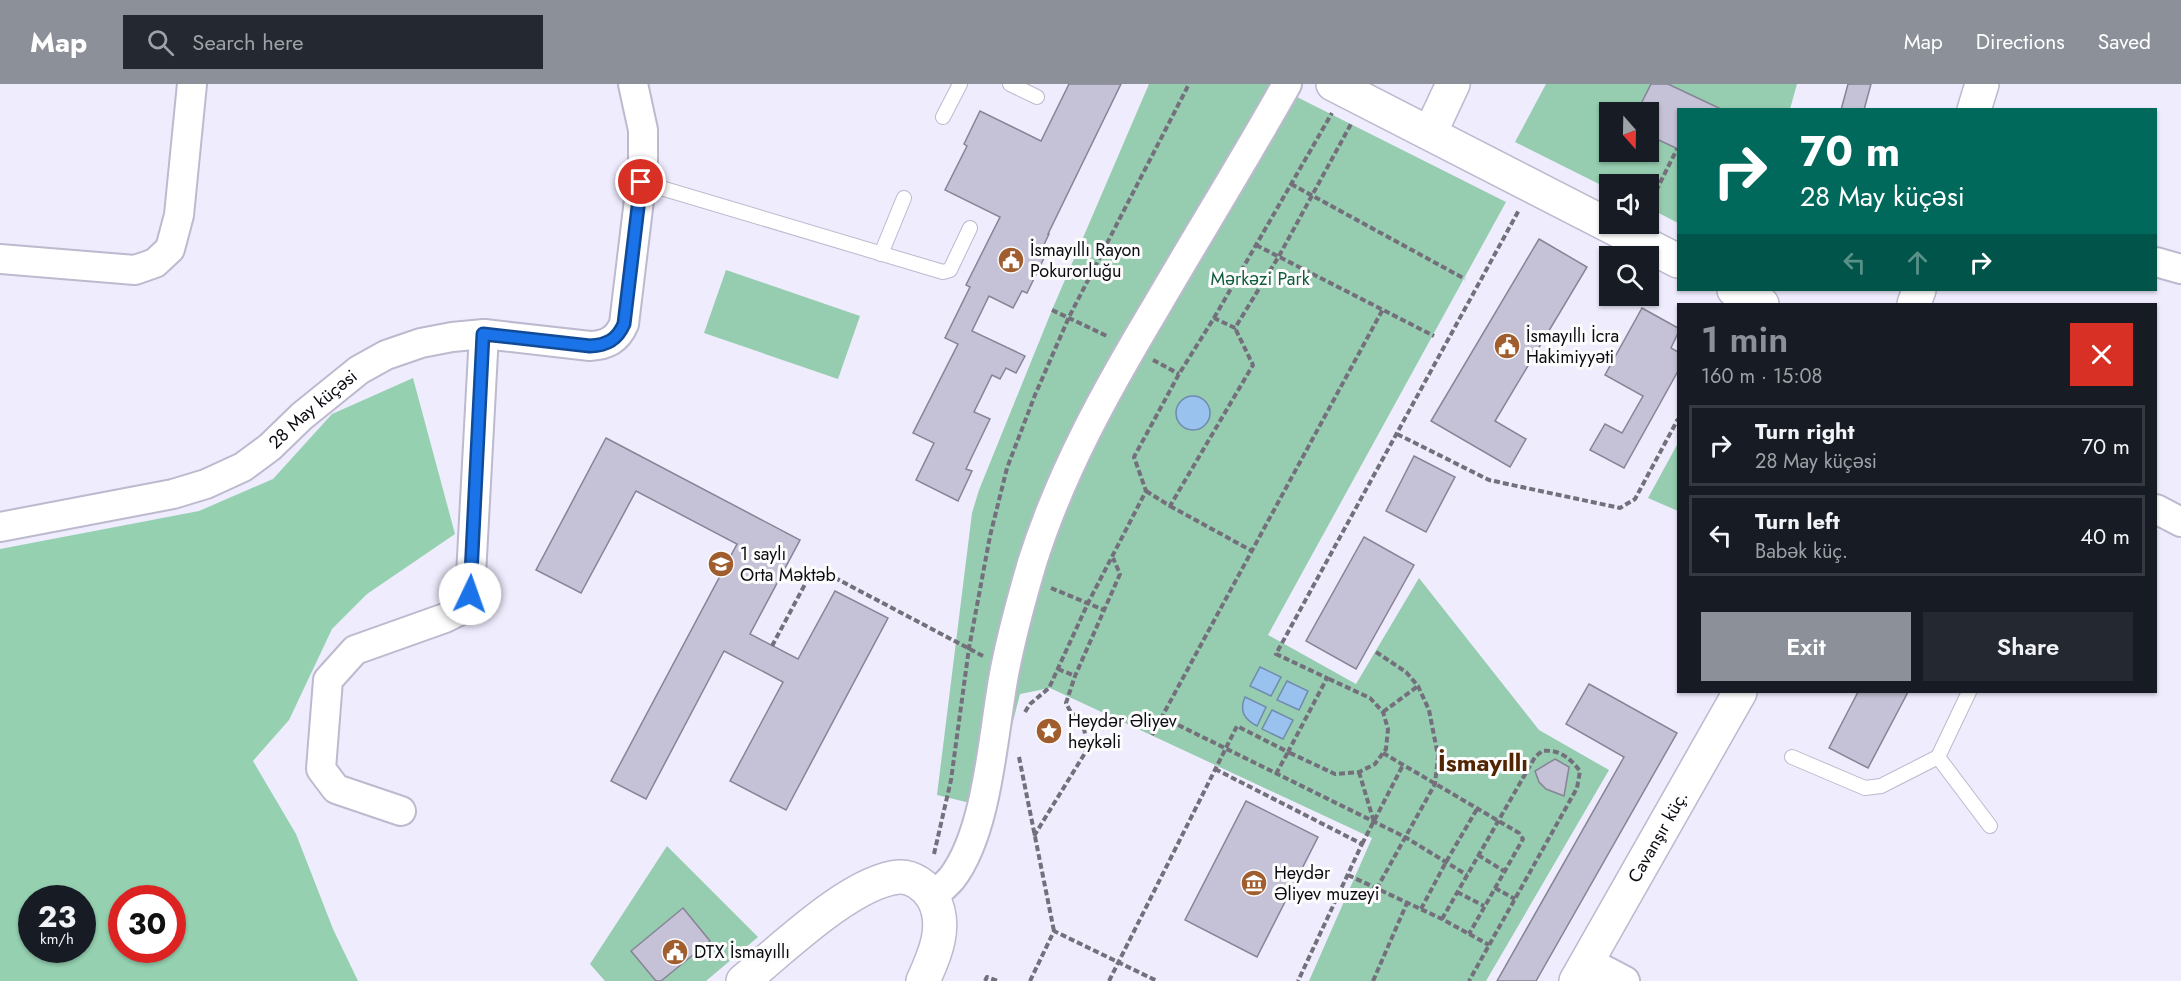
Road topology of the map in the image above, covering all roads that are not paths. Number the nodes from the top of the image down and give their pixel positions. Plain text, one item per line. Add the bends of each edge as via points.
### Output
1 (192, 84) edge
2 (633, 84) edge
3 (960, 84) edge
4 (1010, 84) edge
5 (1287, 84) edge
6 (1453, 84) edge
7 (1982, 84) edge
8 (1037, 97) dead end
9 (1332, 99) edge
10 (1975, 108) edge
11 (943, 117) dead end
12 (1430, 133) junction
13 (641, 182) junction
14 (904, 198) dead end
15 (969, 228) dead end
16 (881, 254) junction
17 (0, 259) edge
18 (1677, 260) edge
19 (2157, 262) edge
20 (2181, 269) edge
21 (1736, 291) edge
22 (1760, 303) edge
23 (483, 334) junction
24 (2157, 510) edge
25 (2181, 522) edge
26 (0, 528) edge
27 (1739, 693) edge
28 (1969, 693) edge
29 (1792, 756) dead end
30 (1938, 758) junction
31 (401, 811) dead end
32 (1990, 826) dead end
33 (926, 890) junction
34 (1582, 971) edge
35 (742, 981) edge
36 (923, 981) edge
37 (1625, 981) edge

1 - 17 street via 179,215 170,249 155,263 135,270
2 - 13 street via 643,130
3 - 11 lane
4 - 8 lane
5 - 33 street via 1088,425 1049,512 1005,667 983,799 972,839 951,878
6 - 12 main road
7 - 10 main road
9 - 12 main road
12 - 18 main road
13 - 16 lane
13 - 23 street, 28 May küçəsi via 624,324 613,341 590,346
14 - 16 lane
15 - 16 lane via 950,270 944,272
19 - 20 street
21 - 22 main road
23 - 26 street, 28 May küçəsi via 421,343 386,355 359,370 270,447 206,484 174,494
23 - 31 street via 470,594 461,610 445,618 355,650 328,680 321,768 336,789
24 - 25 street
27 - 34 main road, Cavanşır küç.
28 - 30 lane
29 - 30 lane via 1865,788 1881,786
30 - 32 lane
33 - 35 main road via 901,877 860,891
33 - 36 main road via 939,913 940,933
34 - 37 street

